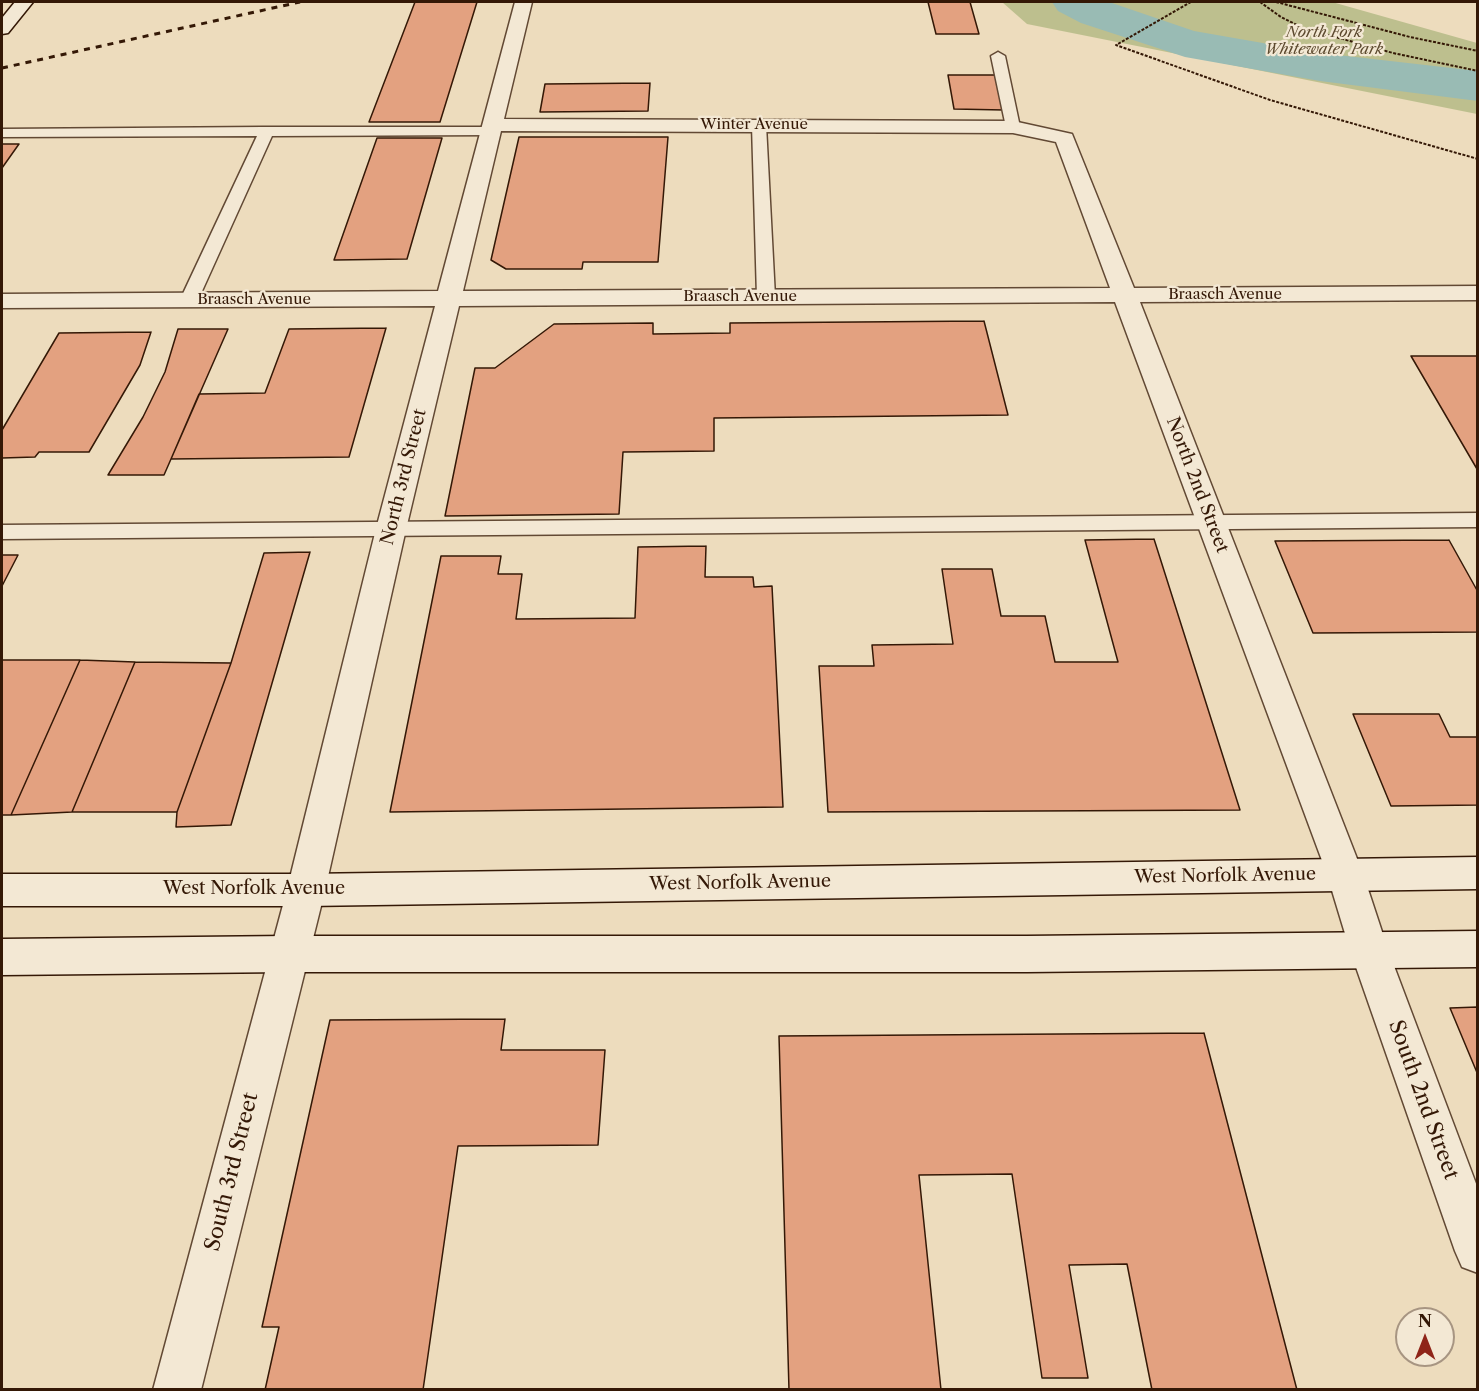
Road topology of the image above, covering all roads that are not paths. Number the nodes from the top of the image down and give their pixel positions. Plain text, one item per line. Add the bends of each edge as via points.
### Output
1 (24, 2) edge
2 (523, 2) edge
3 (2, 28) edge
4 (998, 56) dead end
5 (759, 125) junction
6 (1013, 127) junction
7 (493, 128) junction
8 (267, 131) junction
9 (2, 133) edge
10 (1478, 293) edge
11 (1125, 295) junction
12 (766, 297) junction
13 (449, 299) junction
14 (189, 300) junction
15 (2, 301) edge
16 (1478, 520) edge
17 (1211, 522) junction
18 (391, 529) junction
19 (2, 532) edge
20 (1478, 873) edge
21 (1345, 874) junction
22 (2, 890) edge
23 (306, 890) junction
24 (1478, 949) edge
25 (1369, 950) junction
26 (288, 954) junction
27 (2, 957) edge
28 (1478, 1251) edge
29 (177, 1389) edge

1 - 3 street
2 - 7 street, North 3rd Street
4 - 6 lane
5 - 6 street, Winter Avenue
5 - 7 street, Winter Avenue
5 - 12 lane
6 - 11 street, North 2nd Street via 1065,138
7 - 8 lane
7 - 13 street, North 3rd Street
8 - 9 lane
8 - 14 lane
10 - 11 street, Braasch Avenue
11 - 12 street, Braasch Avenue
11 - 17 street, North 2nd Street
12 - 13 street, Braasch Avenue
13 - 14 street, Braasch Avenue
13 - 18 street, North 3rd Street
14 - 15 street, Braasch Avenue
16 - 17 lane
17 - 18 lane
17 - 21 street, North 2nd Street
18 - 19 lane
18 - 23 street, North 3rd Street
20 - 21 street, West Norfolk Avenue
21 - 23 street, West Norfolk Avenue
21 - 25 street, North 2nd Street
22 - 23 street, West Norfolk Avenue
23 - 26 street, North 3rd Street
24 - 25 street
25 - 26 street
25 - 28 street, South 2nd Street
26 - 27 street
26 - 29 street, South 3rd Street

